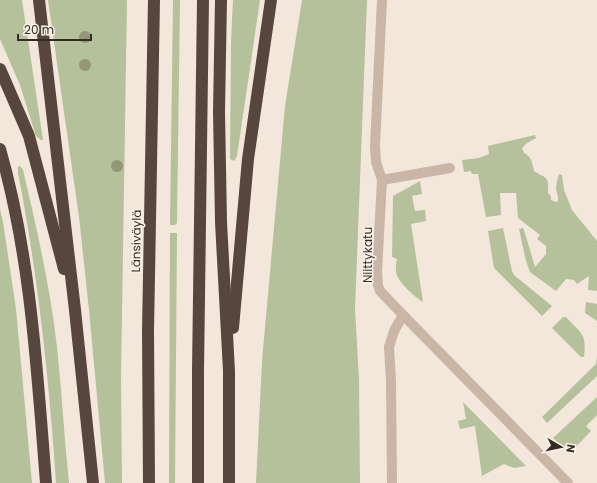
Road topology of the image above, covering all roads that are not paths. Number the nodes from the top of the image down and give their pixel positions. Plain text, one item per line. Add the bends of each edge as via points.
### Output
1 (39, 0) edge
2 (154, 0) edge
3 (203, 0) edge
4 (221, 0) edge
5 (271, 0) edge
6 (385, 1) edge
7 (0, 69) edge
8 (0, 149) edge
9 (450, 168) dead end
10 (382, 180) junction
11 (76, 310) junction
12 (403, 315) junction
13 (229, 371) junction
14 (46, 483) edge
15 (93, 483) edge
16 (149, 483) edge
17 (198, 483) edge
18 (229, 483) edge
19 (392, 483) edge
20 (568, 483) edge

1 - 11 highway
2 - 16 highway, Länsiväylä via 148,331
3 - 17 highway
4 - 13 highway via 221,222
5 - 13 highway via 248,159
6 - 10 street, Niittykatu via 375,146 376,162
7 - 11 highway via 29,136
8 - 14 highway via 10,184 23,251
9 - 10 street
10 - 12 street, Niittykatu via 378,285
11 - 15 highway
12 - 19 street via 389,347
12 - 20 street, Niittykatu
13 - 18 highway

